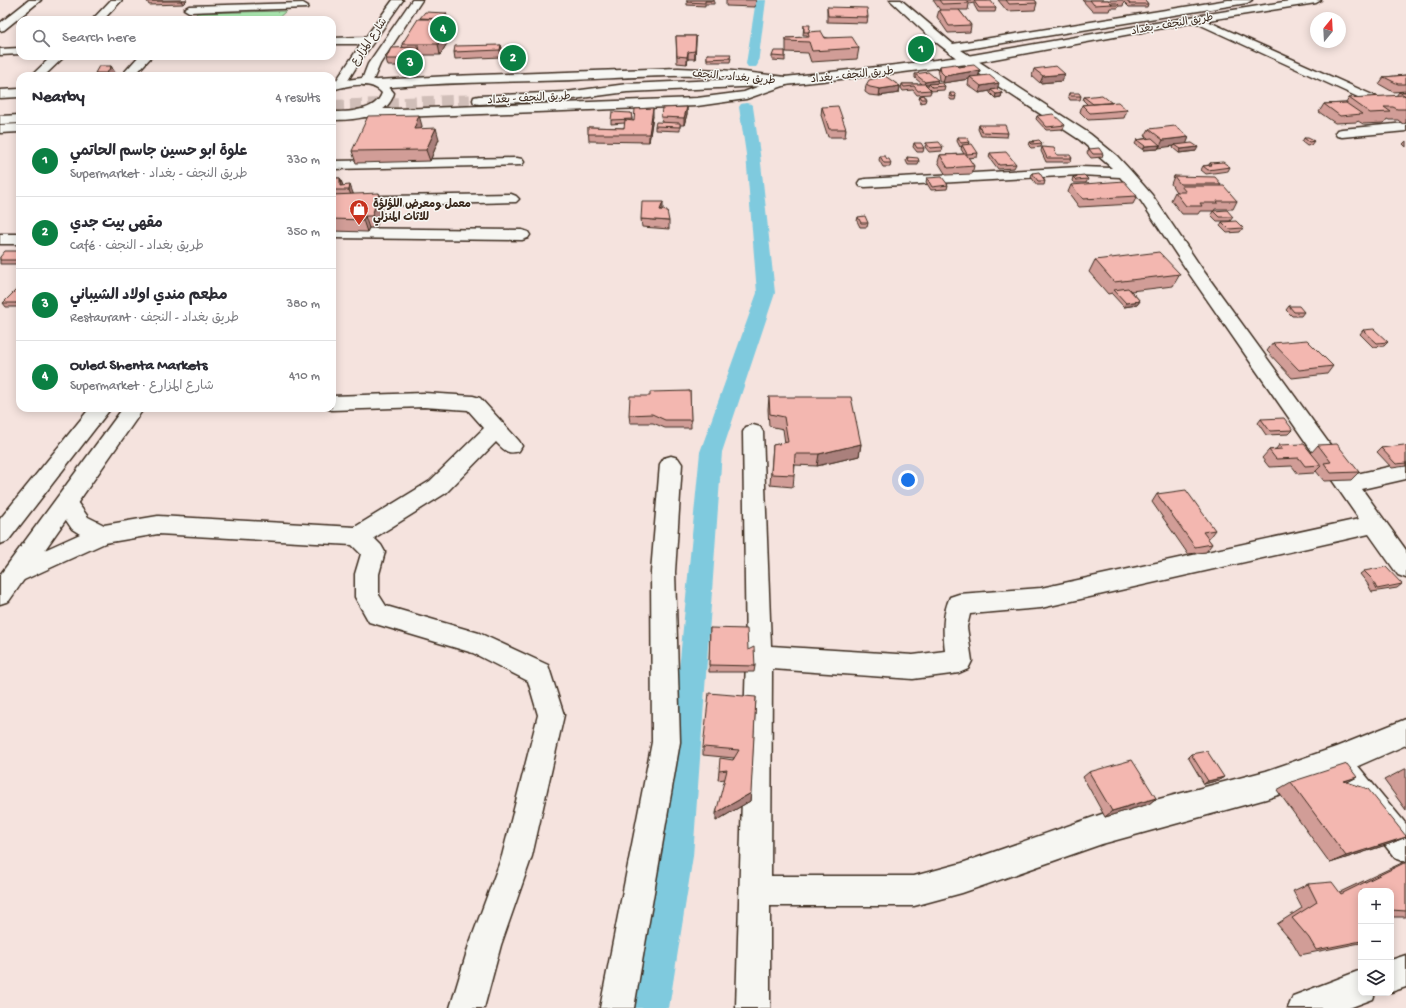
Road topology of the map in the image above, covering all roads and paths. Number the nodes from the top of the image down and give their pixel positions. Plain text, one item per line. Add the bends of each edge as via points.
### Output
1 (36, 0) edge
2 (117, 0) edge
3 (197, 0) edge
4 (398, 0) edge
5 (417, 0) edge
6 (895, 0) edge
7 (1247, 0) edge
8 (1316, 0) edge
9 (305, 3) edge
10 (294, 15) dead end
11 (101, 16) edge
12 (1196, 19) junction
13 (0, 28) edge
14 (369, 40) junction
15 (336, 41) edge
16 (951, 48) junction
17 (16, 51) edge
18 (0, 52) edge
19 (55, 60) edge
20 (142, 60) edge
21 (967, 60) junction
22 (41, 72) edge
23 (131, 72) edge
24 (785, 81) junction
25 (372, 83) junction
26 (336, 84) edge
27 (336, 85) edge
28 (16, 93) edge
29 (0, 94) edge
30 (478, 95) tunnel mouth
31 (7, 107) dead end
32 (16, 107) edge
33 (1402, 111) edge
34 (362, 113) junction
35 (16, 119) edge
36 (0, 120) edge
37 (338, 120) edge
38 (1406, 127) edge
39 (16, 128) edge
40 (0, 129) edge
41 (1342, 133) dead end
42 (517, 162) dead end
43 (336, 165) edge
44 (1125, 173) junction
45 (865, 183) dead end
46 (511, 199) dead end
47 (336, 202) edge
48 (336, 233) edge
49 (522, 235) dead end
50 (0, 239) edge
51 (16, 239) edge
52 (336, 404) edge
53 (98, 412) edge
54 (131, 412) edge
55 (496, 429) junction
56 (753, 432) dead end
57 (512, 446) dead end
58 (671, 464) dead end
59 (1406, 471) edge
60 (1347, 484) junction
61 (66, 504) junction
62 (1374, 524) junction
63 (0, 535) edge
64 (100, 535) junction
65 (358, 536) junction
66 (1406, 568) edge
67 (15, 574) junction
68 (0, 594) edge
69 (759, 657) junction
70 (1406, 732) edge
71 (1336, 761) junction
72 (1406, 847) edge
73 (755, 891) junction
74 (1406, 971) edge
75 (1394, 975) edge
76 (1358, 988) edge
77 (467, 1008) edge
78 (616, 1008) edge
79 (753, 1008) edge
80 (1305, 1008) edge

1 - 13 street
2 - 11 street
3 - 9 street via 187,12
4 - 14 street, شارع المزارع
5 - 25 street, شارع المزارع via 374,64
6 - 16 street
7 - 16 street
8 - 12 street, طريق النجف - بغداد
9 - 10 street
12 - 21 street, طريق النجف - بغداد
12 - 33 street
14 - 15 street
14 - 26 street, شارع المزارع
16 - 21 street
17 - 18 street
19 - 22 street
20 - 23 street
21 - 24 street, طريق النجف - بغداد
21 - 44 street via 1085,136
24 - 25 street, طريق بغداد - النجف via 738,74 690,71
24 - 30 street, طريق النجف - بغداد via 627,88 566,96
24 - 34 street, طريق بغداد - النجف via 746,95 697,102
25 - 27 street, طريق بغداد - النجف
25 - 34 street via 386,89 388,96 377,107
28 - 29 street
31 - 32 street
34 - 37 street
35 - 36 street
38 - 41 street
39 - 40 street
42 - 43 street
44 - 45 street via 1079,171
44 - 60 street via 1147,198 1198,275
46 - 47 street
48 - 49 street
50 - 51 street
52 - 55 street via 424,400 473,403
53 - 63 street
54 - 61 street
55 - 57 street
55 - 65 street via 438,487
56 - 69 street
58 - 78 street via 663,572 666,742
59 - 60 street
60 - 62 street
61 - 64 street via 80,523
61 - 67 street
62 - 66 street
62 - 69 street via 1041,598 959,604 955,627 959,661 913,667
64 - 65 street via 158,525
64 - 67 street
65 - 77 street via 373,552 366,574 367,597 378,614 479,644 539,674 551,715 517,856 485,945
67 - 68 street
69 - 73 street
70 - 71 street
71 - 72 street
71 - 73 street via 1266,786 1102,829 962,878 914,890
73 - 79 street
74 - 75 street
76 - 80 street

